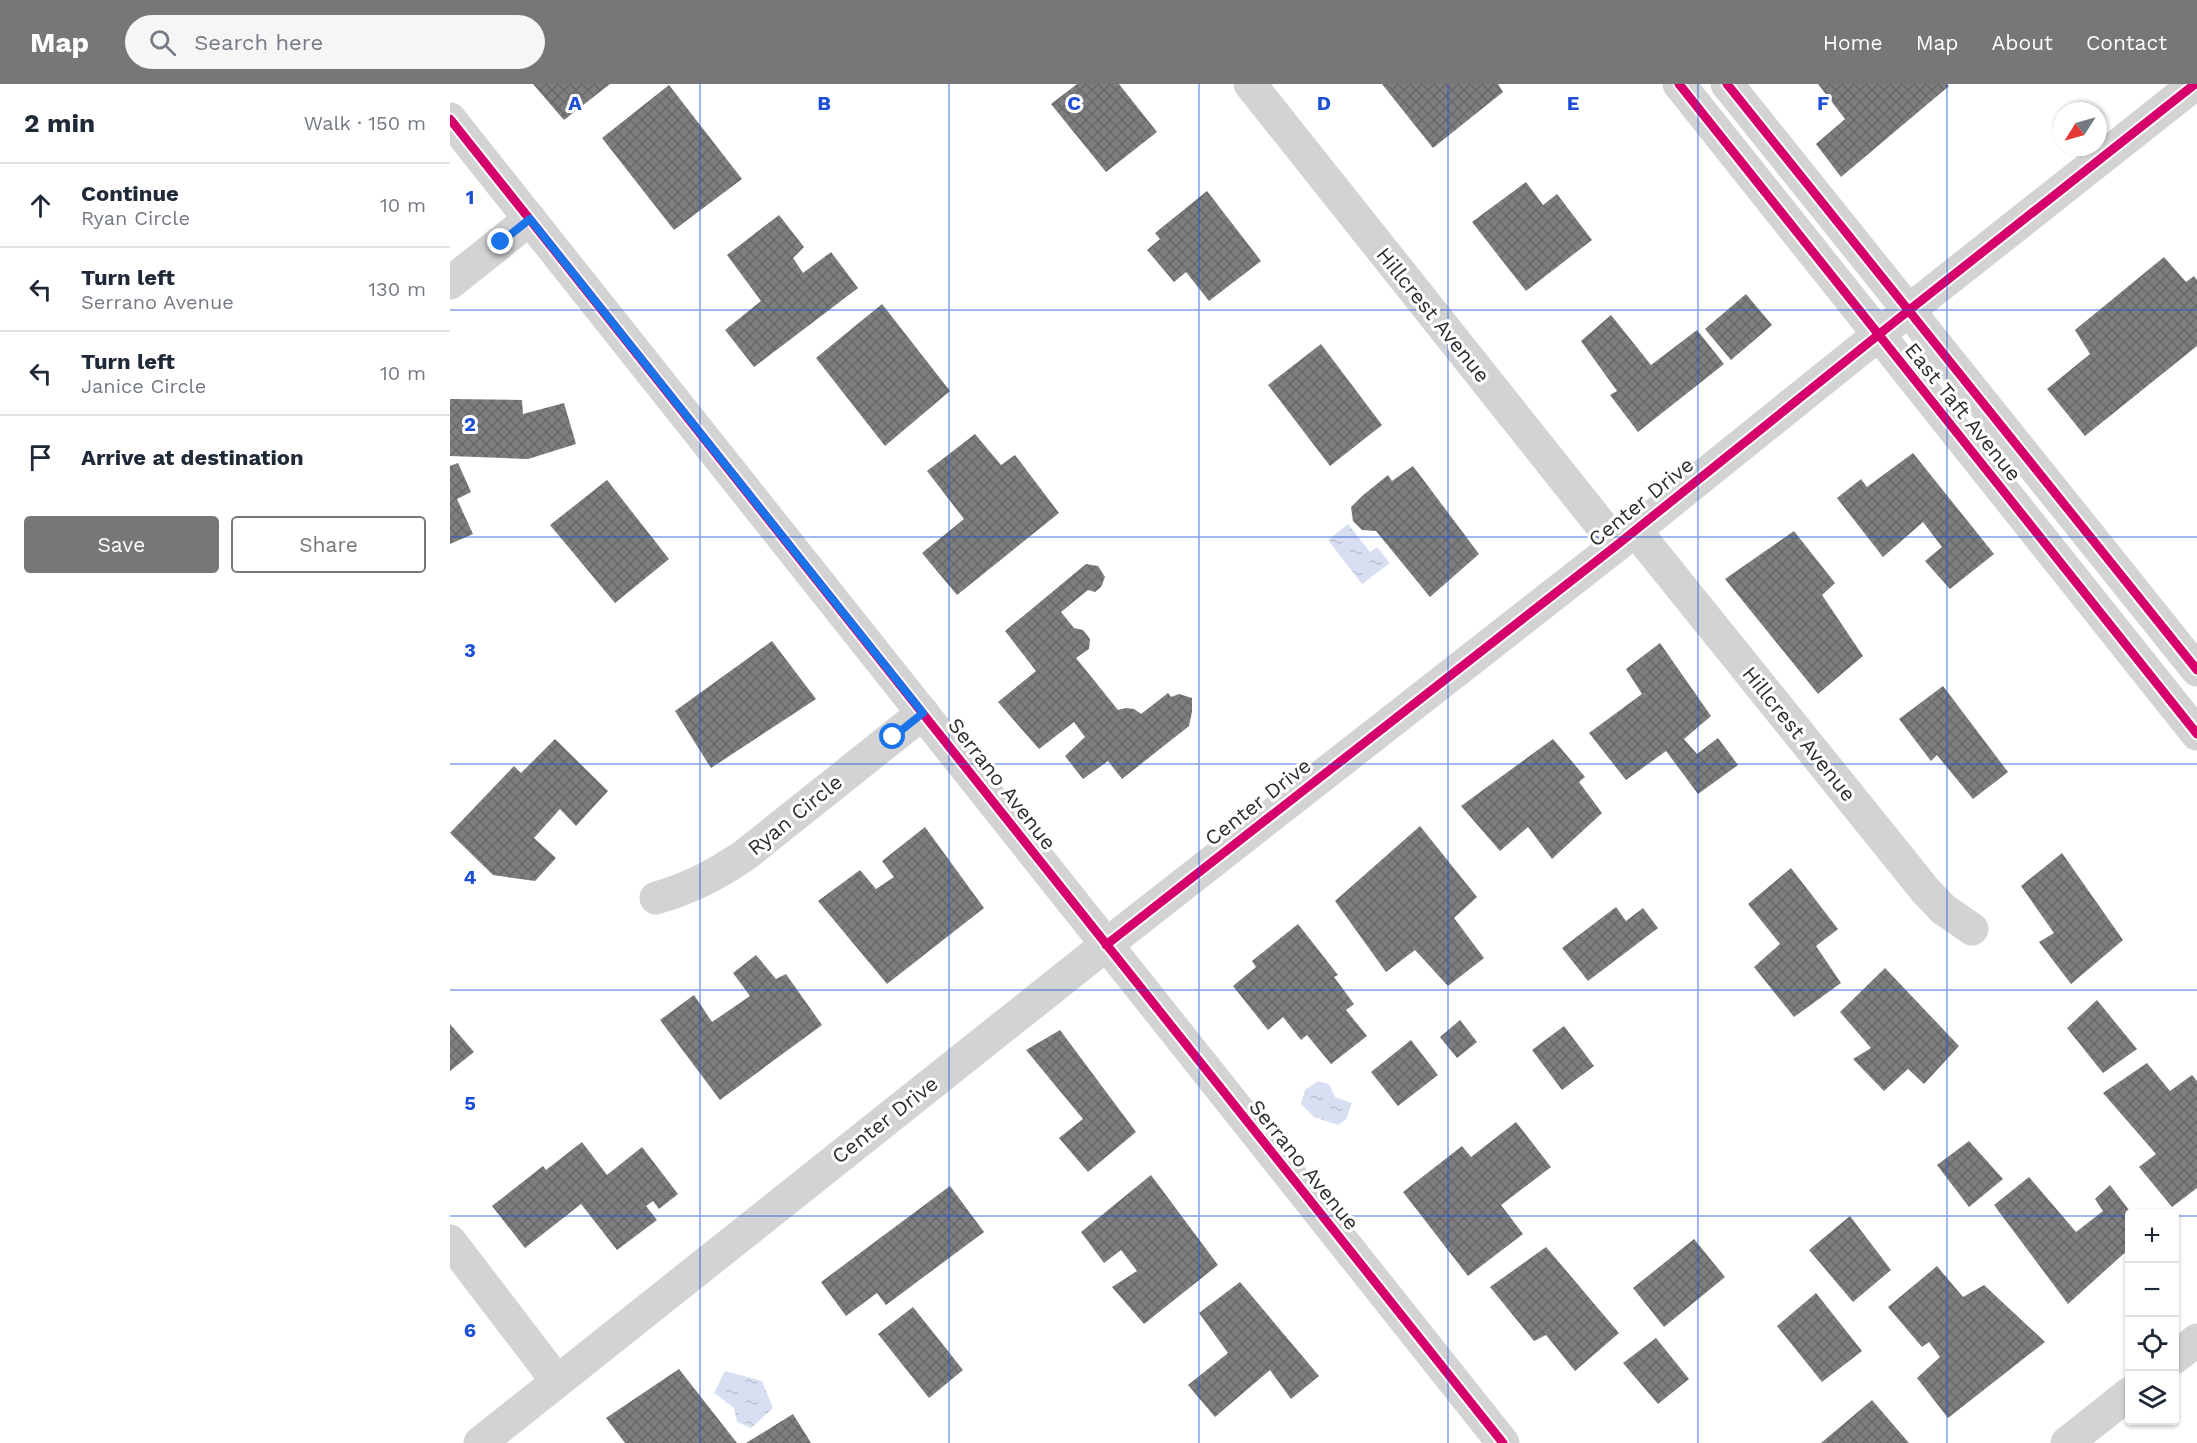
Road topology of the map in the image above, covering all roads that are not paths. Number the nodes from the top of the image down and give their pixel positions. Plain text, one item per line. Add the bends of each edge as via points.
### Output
1 (1250, 84) edge
2 (1679, 84) edge
3 (1727, 84) edge
4 (2195, 84) edge
5 (450, 119) edge
6 (530, 219) junction
7 (450, 283) edge
8 (1908, 311) junction
9 (1878, 335) junction
10 (1626, 538) junction
11 (2197, 670) edge
12 (923, 713) junction
13 (2197, 734) edge
14 (656, 898) dead end
15 (1972, 929) dead end
16 (1106, 945) junction
17 (450, 1241) edge
18 (2197, 1340) edge
19 (2179, 1355) edge
20 (557, 1381) junction
21 (2125, 1397) edge
22 (498, 1437) edge
23 (1503, 1443) edge
24 (2067, 1443) edge

1 - 10 street, Hillcrest Avenue
2 - 9 street, East Taft Avenue
3 - 8 street, East Taft Avenue
4 - 8 street, Center Drive
5 - 6 street, Serrano Avenue
6 - 7 street
6 - 12 street, Serrano Avenue
8 - 9 street, Center Drive
8 - 11 street, East Taft Avenue
9 - 10 street, Center Drive
9 - 13 street, East Taft Avenue
10 - 15 street, Hillcrest Avenue via 1924,890
10 - 16 street, Center Drive
12 - 14 street, Ryan Circle via 745,855 714,876
12 - 16 street, Serrano Avenue
16 - 20 street, Center Drive
16 - 23 street, Serrano Avenue
17 - 20 street
18 - 19 street
20 - 22 street, Center Drive
21 - 24 street

